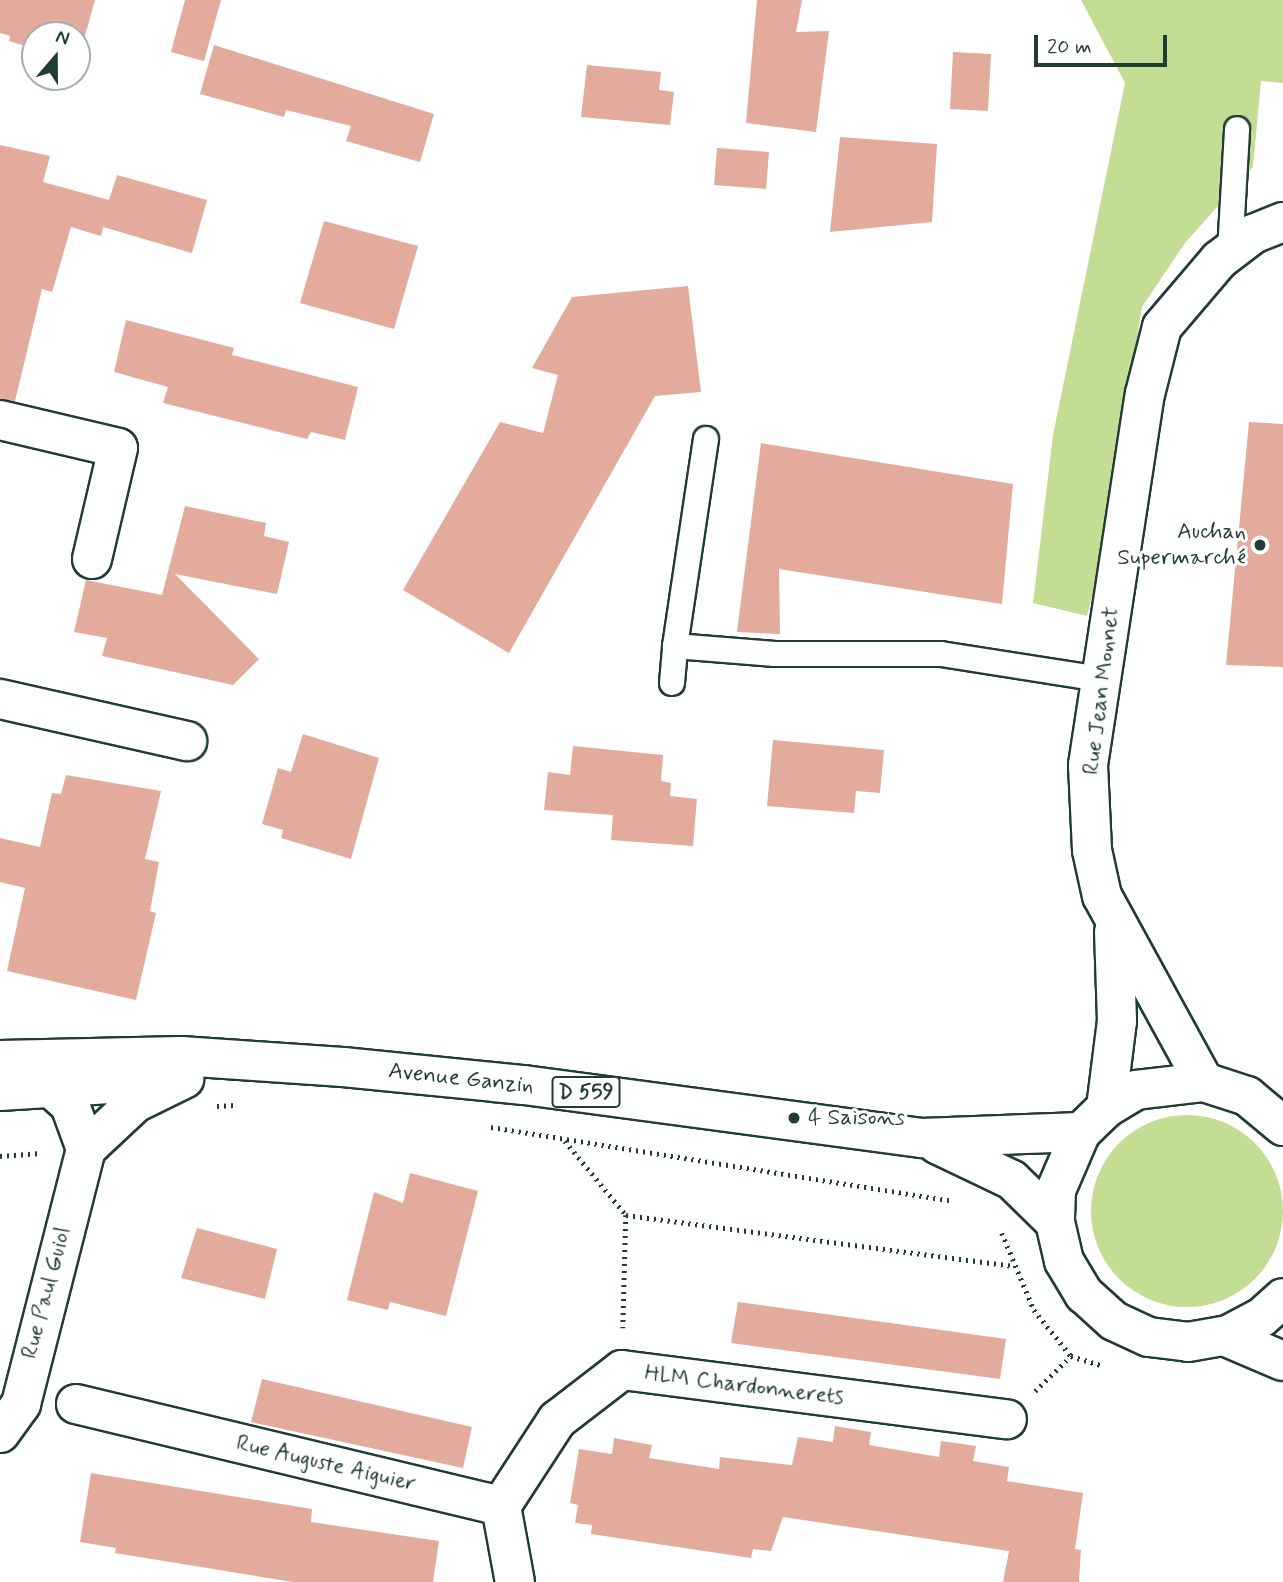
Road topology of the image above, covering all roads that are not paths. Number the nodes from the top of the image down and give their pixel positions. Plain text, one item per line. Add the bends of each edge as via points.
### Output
1 (1237, 129) dead end
2 (1283, 222) edge
3 (1230, 252) junction
4 (0, 420) edge
5 (706, 439) dead end
6 (92, 559) dead end
7 (675, 646) junction
8 (1101, 679) junction
9 (672, 683) dead end
10 (0, 699) edge
11 (187, 741) dead end
12 (1114, 926) junction
13 (248, 1062) junction
14 (6, 1070) edge
15 (1204, 1082) junction
16 (56, 1089) junction
17 (194, 1093) junction
18 (1093, 1120) junction
19 (1283, 1126) edge
20 (922, 1138) junction
21 (86, 1149) junction
22 (1055, 1222) junction
23 (1283, 1298) edge
24 (1224, 1336) junction
25 (1283, 1361) edge
26 (76, 1404) dead end
27 (1007, 1419) dead end
28 (0, 1433) edge
29 (500, 1506) junction
30 (515, 1582) edge

1 - 3 lane
2 - 3 street, Rue Jean Monnet via 1254,234
3 - 8 street, Rue Jean Monnet via 1195,283 1162,327 1145,394
4 - 6 street via 118,448
5 - 7 lane
7 - 8 lane via 775,654 942,654
7 - 9 lane
8 - 12 street, Rue Jean Monnet via 1088,765 1092,850
10 - 11 street
12 - 15 street, Rue Jean Monnet
12 - 18 street, Rue Jean Monnet via 1117,1021
13 - 14 street, Avenue Ganzin / D 559 via 181,1056
13 - 17 street, Avenue Ganzin / D 559
13 - 20 street, Avenue Ganzin / D 559 via 524,1085
14 - 16 street, Avenue Ganzin / D 559
15 - 18 street via 1136,1090
15 - 19 street via 1247,1096
16 - 17 street, Avenue Ganzin / D 559
16 - 21 street via 70,1105
17 - 21 street via 135,1103
18 - 20 street, Avenue Ganzin / D 559
18 - 22 street via 1062,1170
20 - 22 street, Avenue Ganzin / D 559 via 1012,1180
21 - 28 street, Rue Paul Guiol via 22,1404
22 - 24 street via 1064,1261 1084,1294 1114,1321 1149,1337 1188,1342
23 - 24 street via 1262,1317
24 - 25 street
26 - 29 street, Rue Auguste Aiguier
27 - 29 street, HLM Chardonnerets via 622,1370 557,1420
29 - 30 street

